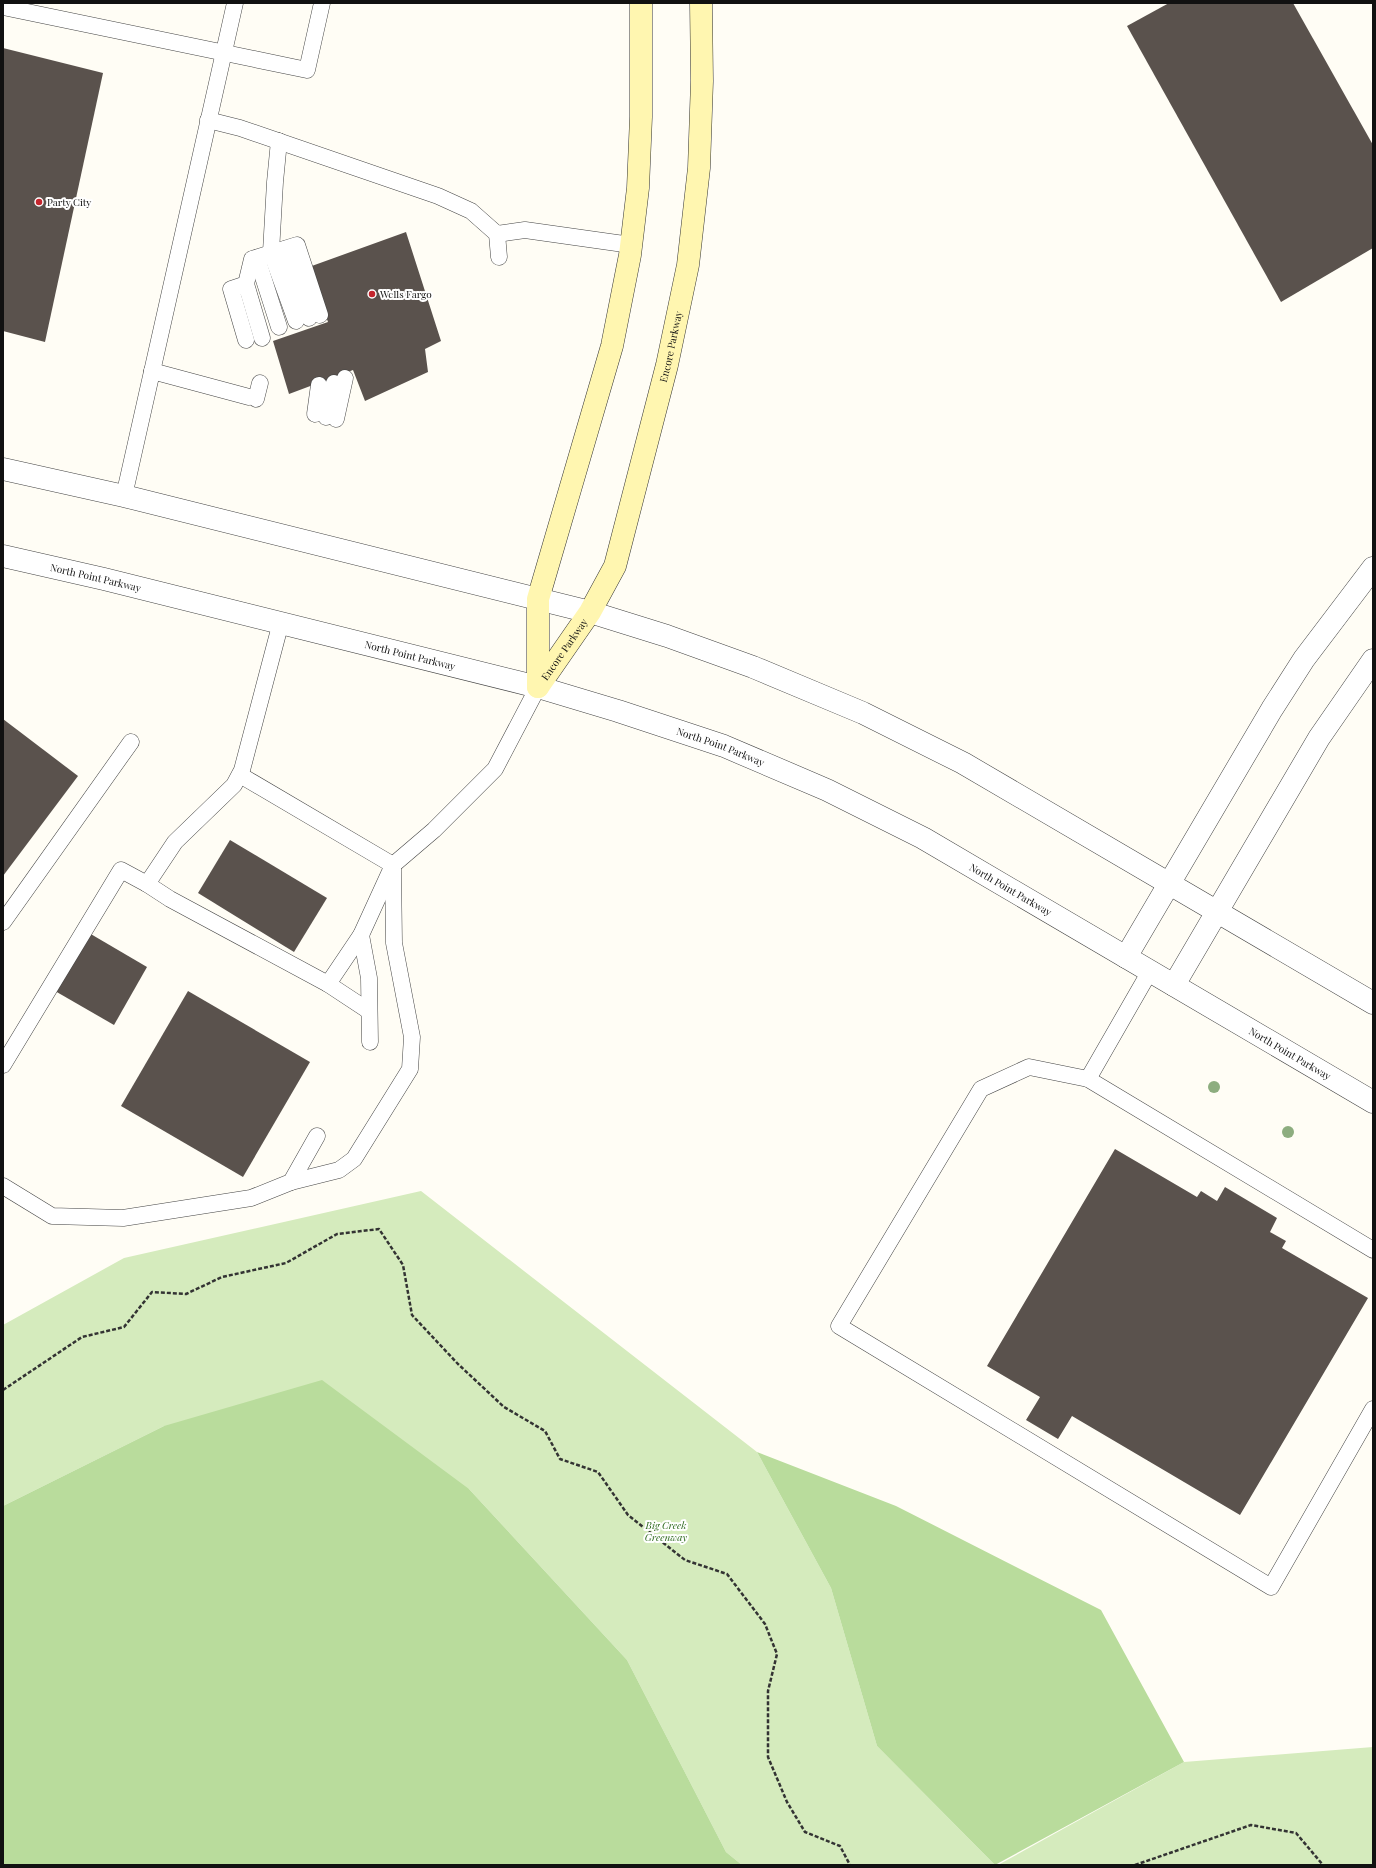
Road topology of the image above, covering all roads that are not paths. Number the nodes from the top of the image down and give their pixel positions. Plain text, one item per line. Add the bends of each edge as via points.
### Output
1 (235, 3) edge
2 (322, 3) edge
3 (641, 3) edge
4 (701, 3) edge
5 (3, 7) edge
6 (224, 53) junction
7 (208, 120) junction
8 (279, 141) junction
9 (497, 234) junction
10 (631, 245) junction
11 (277, 251) junction
12 (499, 257) dead end
13 (246, 284) junction
14 (280, 327) dead end
15 (152, 371) junction
16 (260, 383) dead end
17 (326, 417) joint
18 (3, 469) edge
19 (124, 496) junction
20 (3, 556) edge
21 (1373, 568) edge
22 (538, 599) junction
23 (590, 612) junction
24 (281, 622) junction
25 (1373, 660) edge
26 (538, 687) junction
27 (131, 742) dead end
28 (240, 774) junction
29 (393, 865) junction
30 (146, 884) junction
31 (1169, 884) junction
32 (1217, 912) junction
33 (3, 922) edge
34 (361, 935) junction
35 (1126, 957) junction
36 (1150, 971) junction
37 (328, 984) junction
38 (1174, 985) junction
39 (1373, 1003) edge
40 (370, 1010) junction
41 (370, 1042) dead end
42 (3, 1065) edge
43 (1088, 1079) junction
44 (1373, 1102) edge
45 (317, 1136) dead end
46 (291, 1182) junction
47 (3, 1186) edge
48 (1373, 1250) edge
49 (1373, 1409) edge

1 - 6 lane
2 - 6 lane via 307,70
3 - 10 main road, Encore Parkway via 641,117 638,188
4 - 23 main road, Encore Parkway via 699,168 688,265 667,365 615,566
5 - 6 lane
6 - 7 lane
7 - 8 lane
7 - 15 lane
8 - 9 lane via 438,196 471,211
8 - 11 lane via 275,182
9 - 10 lane via 525,230
9 - 12 lane
10 - 22 main road, Encore Parkway via 612,346
11 - 11 lane via 309,318
11 - 13 lane via 252,259
11 - 14 lane
13 - 13 lane via 254,339 231,289
15 - 16 lane via 252,398
15 - 19 lane
17 - 17 lane via 332,382 341,402
18 - 19 street
19 - 22 street
20 - 24 street, North Point Parkway
21 - 31 street via 1304,659
22 - 23 street
22 - 26 main road, Encore Parkway
23 - 26 main road, Encore Parkway
23 - 31 street via 753,667 863,713 963,763
24 - 26 street, North Point Parkway
24 - 28 lane
25 - 32 street via 1320,738
26 - 29 lane via 495,769 434,830
26 - 35 street, North Point Parkway via 724,746 827,790 923,838
27 - 33 lane
28 - 29 lane
28 - 30 lane via 234,785 175,842
29 - 34 lane
29 - 46 lane via 394,943 412,1037 410,1069 354,1159 339,1170
30 - 37 lane
30 - 42 lane via 121,870
31 - 32 street
31 - 35 street
32 - 38 street
32 - 39 street
34 - 37 lane
34 - 40 lane via 369,978
35 - 36 street, North Point Parkway
36 - 38 street, North Point Parkway
36 - 43 lane
37 - 40 lane
38 - 44 street, North Point Parkway
40 - 41 lane
43 - 48 lane
43 - 49 lane via 1029,1067 981,1089 839,1326 1271,1587
45 - 46 lane
46 - 47 lane via 251,1198 122,1218 52,1216

